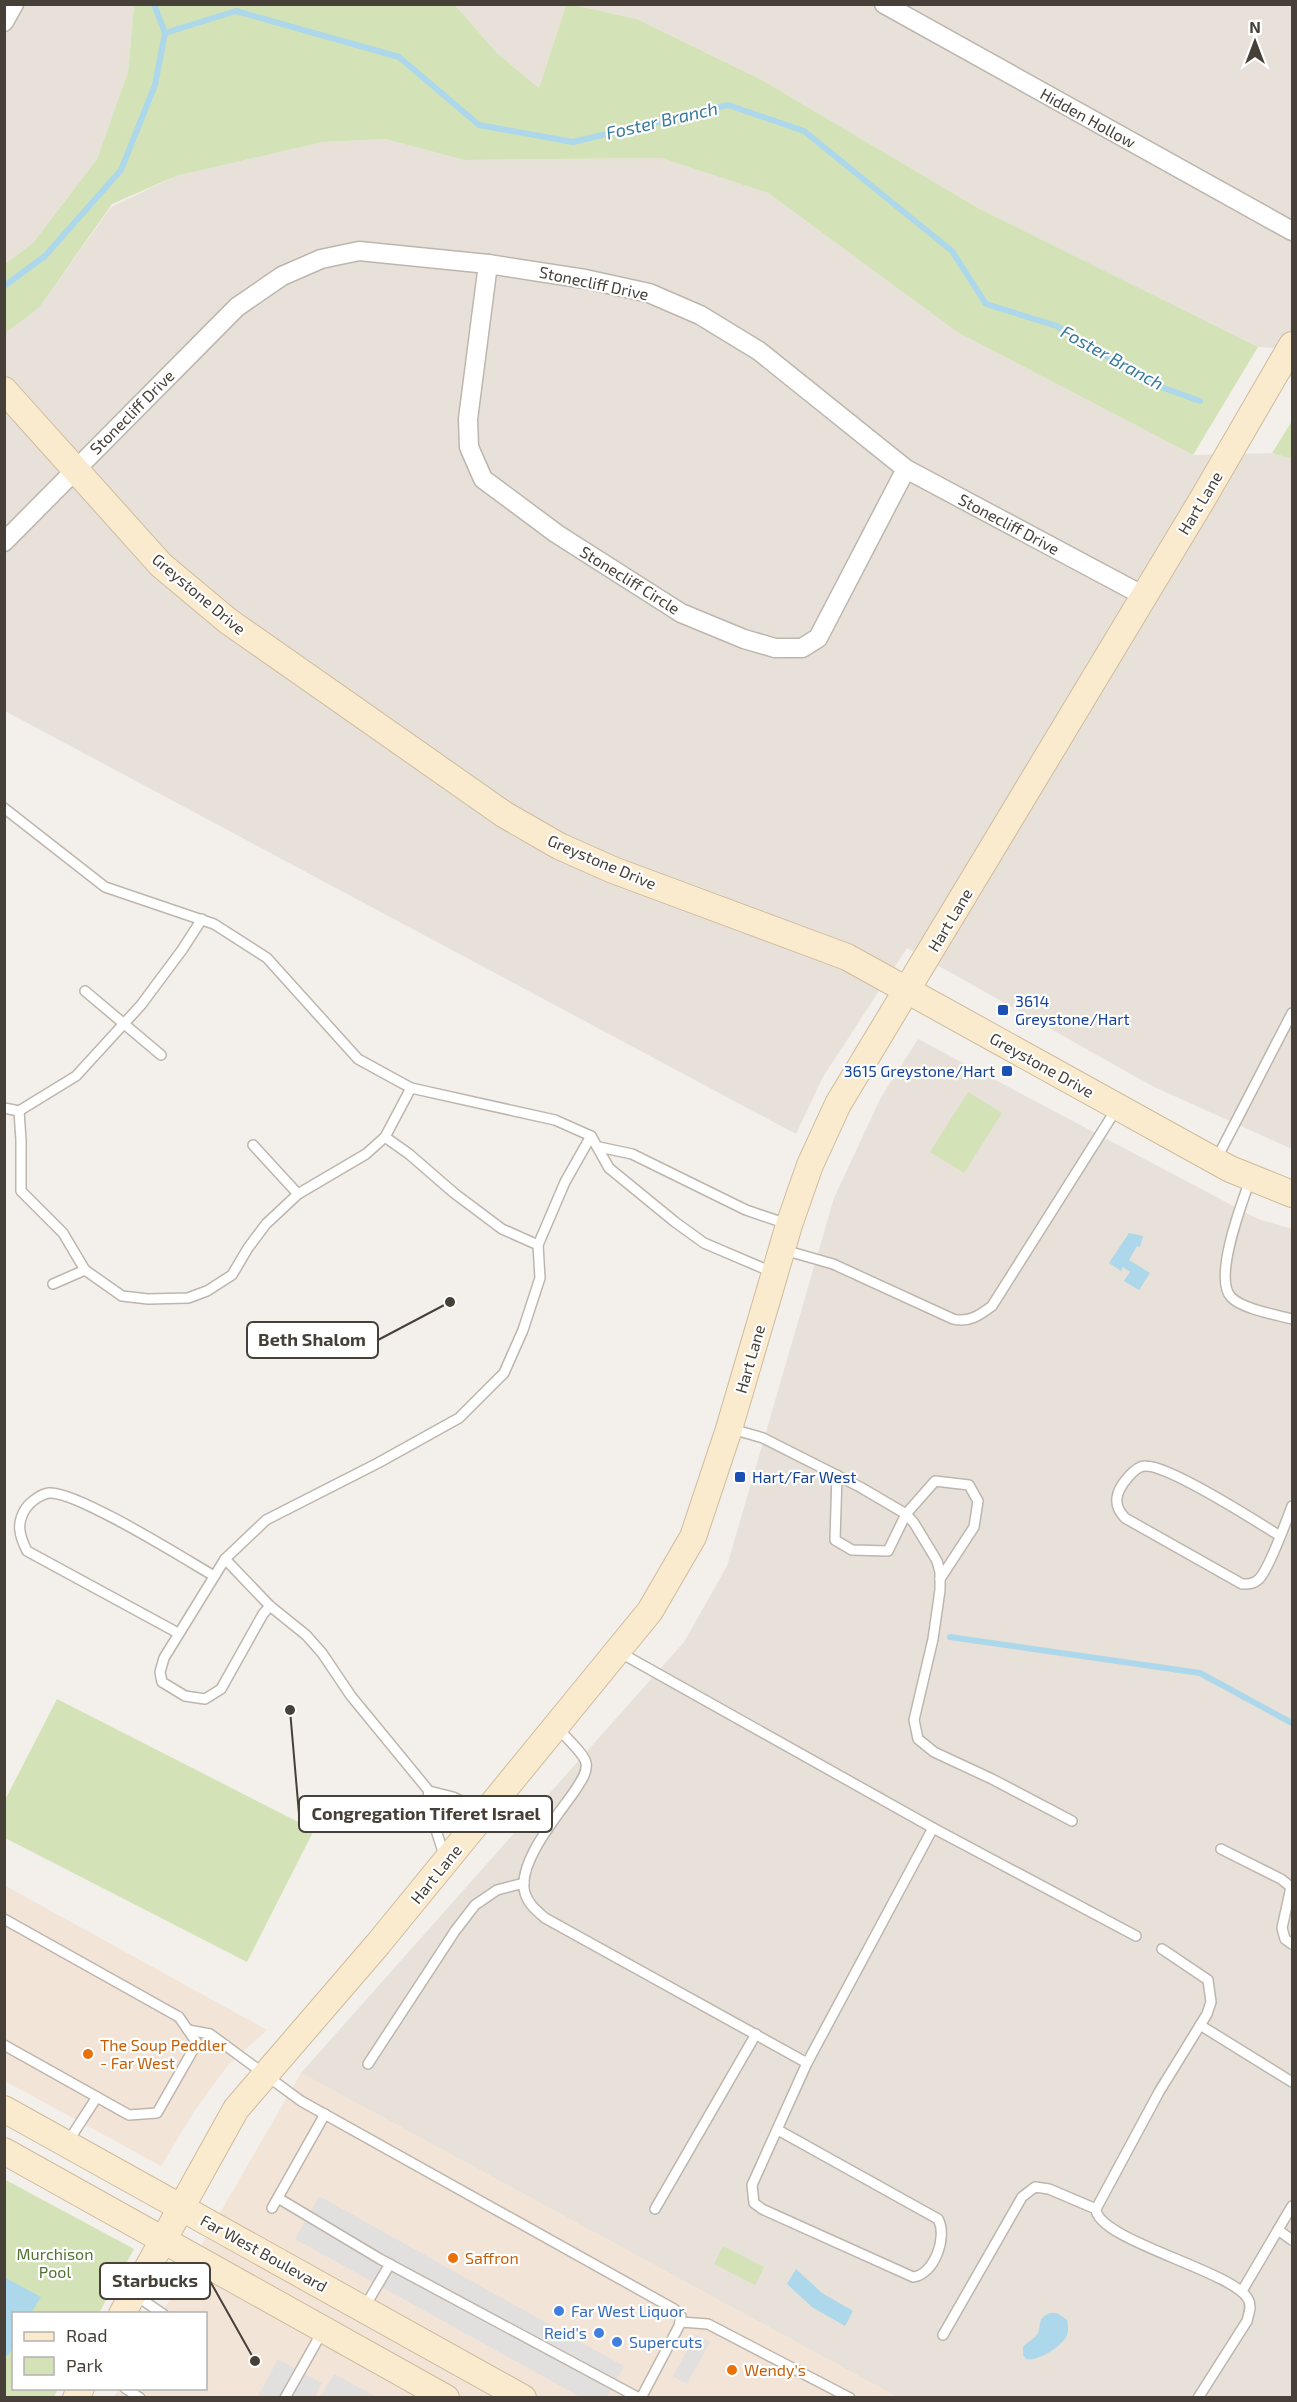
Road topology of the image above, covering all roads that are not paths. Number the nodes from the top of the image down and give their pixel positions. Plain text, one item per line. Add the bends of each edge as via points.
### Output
1 (14, 4) edge
2 (884, 4) edge
3 (4, 21) edge
4 (1293, 231) edge
5 (488, 264) junction
6 (1293, 345) edge
7 (4, 390) edge
8 (906, 469) junction
9 (75, 470) junction
10 (4, 542) edge
11 (1144, 596) junction
12 (4, 808) edge
13 (202, 919) junction
14 (86, 991) dead end
15 (908, 991) junction
16 (1293, 1013) edge
17 (124, 1024) junction
18 (161, 1055) dead end
19 (411, 1089) junction
20 (4, 1107) edge
21 (1118, 1107) junction
22 (19, 1111) junction
23 (591, 1136) junction
24 (385, 1137) junction
25 (252, 1145) dead end
26 (599, 1147) junction
27 (1216, 1161) junction
28 (1251, 1178) junction
29 (298, 1194) junction
30 (1293, 1194) edge
31 (789, 1225) junction
32 (538, 1245) junction
33 (778, 1262) junction
34 (85, 1270) junction
35 (53, 1284) dead end
36 (1293, 1319) edge
37 (729, 1429) junction
38 (837, 1475) junction
39 (1293, 1506) edge
40 (906, 1514) junction
41 (1280, 1536) junction
42 (225, 1559) junction
43 (214, 1576) junction
44 (940, 1579) junction
45 (270, 1606) junction
46 (178, 1633) junction
47 (619, 1652) junction
48 (557, 1727) junction
49 (429, 1791) junction
50 (486, 1814) junction
51 (1071, 1821) dead end
52 (933, 1828) junction
53 (1221, 1849) dead end
54 (446, 1861) junction
55 (524, 1883) junction
56 (4, 1919) edge
57 (1136, 1936) dead end
58 (1293, 1944) edge
59 (1162, 1949) dead end
60 (1200, 2025) junction
61 (188, 2030) junction
62 (756, 2034) junction
63 (4, 2045) edge
64 (807, 2062) junction
65 (368, 2064) dead end
66 (265, 2075) junction
67 (1293, 2082) edge
68 (97, 2097) junction
69 (4, 2109) edge
70 (325, 2114) junction
71 (778, 2130) junction
72 (67, 2143) junction
73 (4, 2151) edge
74 (278, 2198) junction
75 (181, 2206) junction
76 (1293, 2206) edge
77 (272, 2208) dead end
78 (656, 2209) dead end
79 (1096, 2209) junction
80 (1278, 2230) junction
81 (163, 2239) junction
82 (1293, 2240) edge
83 (390, 2264) junction
84 (1242, 2291) junction
85 (128, 2303) edge
86 (364, 2308) junction
87 (160, 2312) edge
88 (681, 2322) junction
89 (324, 2329) junction
90 (943, 2335) dead end
91 (285, 2397) edge
92 (446, 2397) edge
93 (523, 2397) edge
94 (640, 2397) edge
95 (850, 2397) edge
96 (1198, 2397) edge

1 - 3 street
2 - 4 street, Hidden Hollow
5 - 8 street, Stonecliff Drive via 649,293 700,315 759,351
5 - 8 street, Stonecliff Circle via 468,419 469,447 483,479 557,534 681,613 775,648 802,648 818,638
5 - 9 street, Stonecliff Drive via 359,251 321,259 282,276 237,307
6 - 11 street, Hart Lane
7 - 9 street, Greystone Drive
8 - 11 street, Stonecliff Drive
9 - 10 street, Stonecliff Drive
9 - 15 street, Greystone Drive via 161,565 228,621 505,815 613,870 847,957
11 - 15 street, Hart Lane
12 - 13 lane via 105,887
13 - 17 lane via 169,969
13 - 19 lane via 267,958 358,1059
14 - 17 lane
15 - 21 street, Greystone Drive
15 - 31 street, Hart Lane via 838,1104 810,1165
16 - 27 lane
17 - 18 lane
17 - 22 lane via 76,1076
19 - 23 lane via 555,1120
19 - 24 lane
20 - 22 lane
21 - 27 street, Greystone Drive
21 - 33 lane via 992,1306 980,1315 969,1320 953,1318 833,1264
22 - 34 lane via 21,1191 63,1233
23 - 26 lane
23 - 32 lane via 565,1182
24 - 29 lane via 366,1154
24 - 32 lane via 502,1229
25 - 29 lane
26 - 31 lane via 632,1154 746,1210
26 - 33 lane via 609,1168 704,1243
27 - 28 street, Greystone Drive
28 - 30 street, Greystone Drive
28 - 36 lane via 1228,1257 1224,1276 1227,1291 1232,1299 1252,1308
29 - 34 lane via 266,1224 232,1275 188,1298 122,1296
31 - 33 street, Hart Lane
32 - 42 lane via 540,1278 504,1373 459,1418 266,1520
33 - 37 street, Hart Lane
34 - 35 lane
37 - 38 lane via 763,1438
37 - 47 street, Hart Lane via 693,1537 650,1611
38 - 40 lane
38 - 40 lane via 835,1540 852,1550 888,1551
39 - 41 lane
40 - 44 lane via 937,1560
40 - 44 lane via 935,1481 969,1485 978,1501 974,1527
41 - 41 lane via 1260,1578 1253,1584 1242,1584 1125,1518 1119,1511 1117,1496 1126,1480 1147,1465 1168,1472
42 - 43 lane
42 - 45 lane
43 - 46 lane
43 - 46 lane via 85,1502 49,1493 29,1502 20,1517 20,1536 27,1551
44 - 51 lane via 933,1639 914,1720 918,1739 934,1752
45 - 46 lane via 221,1689 205,1699 184,1696 162,1682 164,1658
45 - 49 lane via 322,1653 351,1696
47 - 48 street, Hart Lane
47 - 52 lane
48 - 50 street, Hart Lane
48 - 55 lane via 585,1761 586,1768 527,1865
49 - 50 lane via 453,1797
49 - 54 lane via 427,1803
50 - 54 street, Hart Lane
52 - 57 lane
52 - 64 lane
53 - 58 lane via 1291,1887 1282,1928 1285,1939
54 - 66 street, Hart Lane
55 - 62 lane via 531,1905 545,1918
55 - 65 lane via 497,1890 475,1905
56 - 61 lane via 180,2017
59 - 60 lane via 1208,1980 1211,2002
60 - 67 lane
60 - 79 lane
61 - 66 lane via 210,2034
61 - 68 lane via 197,2043 157,2113 129,2115
62 - 64 lane
62 - 78 lane
63 - 68 lane
64 - 71 lane
66 - 70 lane
66 - 75 street, Hart Lane via 236,2109
68 - 72 lane
69 - 72 street, Far West Boulevard
70 - 74 lane
70 - 88 lane via 674,2309
71 - 71 lane via 752,2186 754,2203 913,2277 927,2270 941,2244 942,2227 938,2219
72 - 75 street, Far West Boulevard
73 - 81 street
74 - 77 lane
74 - 83 lane
75 - 81 street, Hart Lane
75 - 86 street, Far West Boulevard
76 - 80 lane
79 - 84 lane via 1102,2222 1138,2243
79 - 90 lane via 1049,2189 1035,2187 1022,2197
80 - 82 lane
80 - 84 lane
81 - 85 street, Hart Lane
81 - 89 street
83 - 86 lane
83 - 94 lane
84 - 96 lane via 1249,2299 1247,2321
85 - 87 lane
86 - 93 street, Far West Boulevard
88 - 94 lane
88 - 95 lane via 708,2324
89 - 91 lane
89 - 92 street via 420,2387

